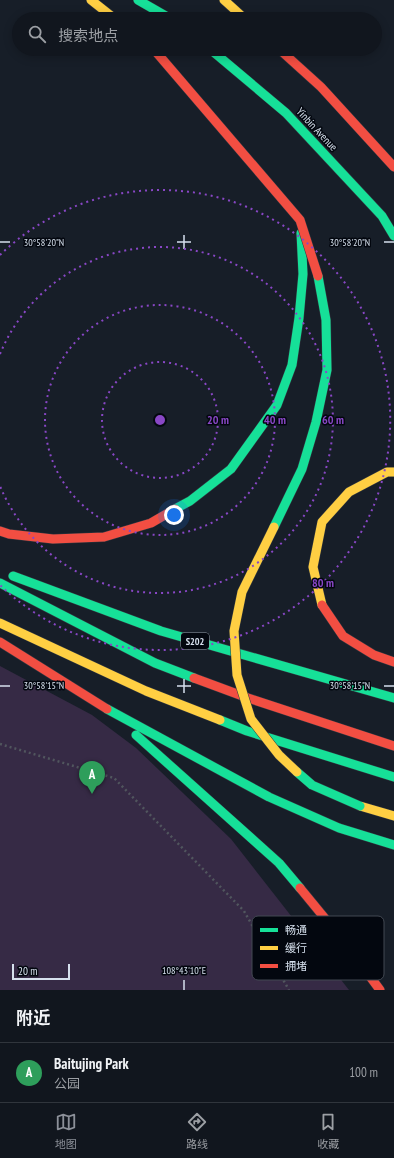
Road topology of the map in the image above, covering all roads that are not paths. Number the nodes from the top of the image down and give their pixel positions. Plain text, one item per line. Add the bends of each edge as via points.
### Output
1 (90, 0) edge
2 (138, 0) edge
3 (224, 0) edge
4 (105, 12) edge
5 (159, 12) edge
6 (238, 12) edge
7 (159, 56) edge
8 (218, 56) edge
9 (287, 56) edge
10 (394, 166) edge
11 (300, 220) junction
12 (394, 236) edge
13 (394, 472) edge
14 (0, 531) edge
15 (7, 574) dead end
16 (0, 583) edge
17 (0, 623) edge
18 (0, 642) edge
19 (394, 662) edge
20 (394, 698) edge
21 (98, 704) junction
22 (394, 746) edge
23 (394, 777) edge
24 (394, 816) edge
25 (394, 845) edge
26 (323, 916) edge
27 (373, 980) edge
28 (380, 990) edge

1 - 4 main road
2 - 5 main road
3 - 6 main road
7 - 11 main road, bridge
8 - 12 main road, Yinbin Avenue via 286,113 382,216
9 - 10 main road via 321,87
11 - 14 main road, bridge via 303,274 292,365 277,405 231,470 190,501 151,523 104,537 53,539
11 - 24 main road, bridge via 318,275 326,320 327,370 316,422 302,468 242,592 234,631 237,674 251,719 279,755 312,785 360,806
13 - 19 main road via 387,472 349,492 322,522 313,567 322,605 343,636 374,655
15 - 20 main road, S202 via 161,631
16 - 22 main road via 155,663 248,698
17 - 23 main road via 146,691 247,731
18 - 21 main road
21 - 25 main road via 269,797 339,828
21 - 26 main road via 190,782 279,863
27 - 28 main road

